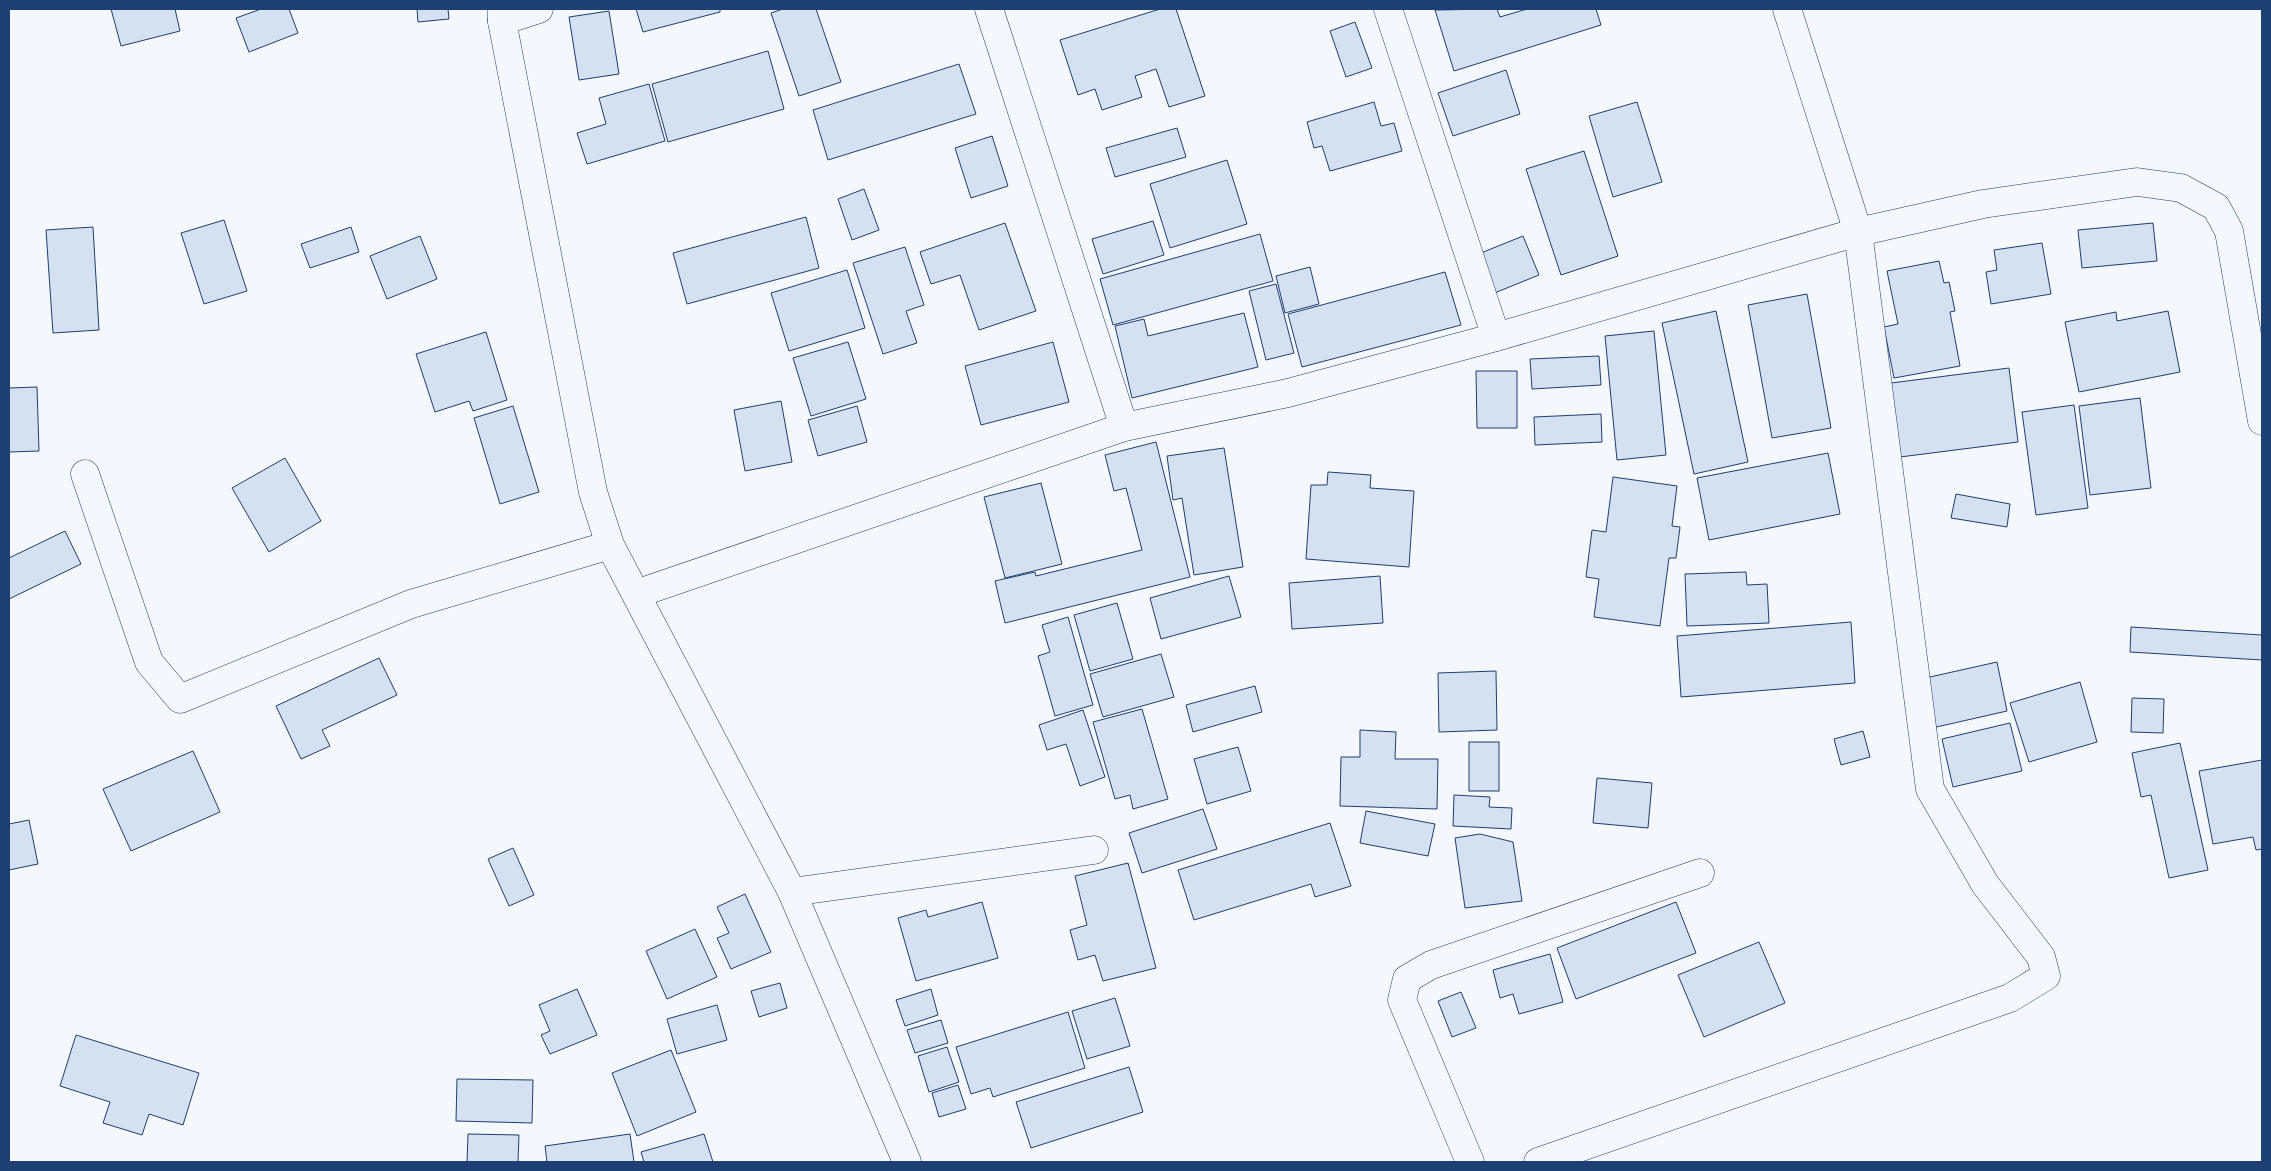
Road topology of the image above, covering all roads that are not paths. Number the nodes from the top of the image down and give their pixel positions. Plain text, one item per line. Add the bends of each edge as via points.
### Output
1 (539, 9) edge
2 (989, 9) edge
3 (1388, 9) edge
4 (1787, 9) edge
5 (502, 15) edge
6 (1858, 232) junction
7 (1496, 337) junction
8 (2262, 421) edge
9 (1124, 427) junction
10 (85, 474) dead end
11 (610, 545) junction
12 (636, 594) junction
13 (1094, 850) dead end
14 (1700, 873) dead end
15 (792, 892) junction
16 (907, 1162) edge
17 (1470, 1162) edge
18 (1538, 1162) edge

1 - 5 street
2 - 9 street
3 - 7 street
4 - 6 street
5 - 11 street via 593,492
6 - 7 street
6 - 8 street via 1983,204 2137,182 2181,188 2216,207 2229,231
6 - 18 street via 1930,790 1985,884 2041,957 2046,976 2010,998
7 - 9 street via 1288,394
9 - 12 street
10 - 11 street via 149,662 180,699 411,604
11 - 12 street
12 - 15 street
13 - 15 street
14 - 17 street via 1431,964 1407,979 1402,1000
15 - 16 street

